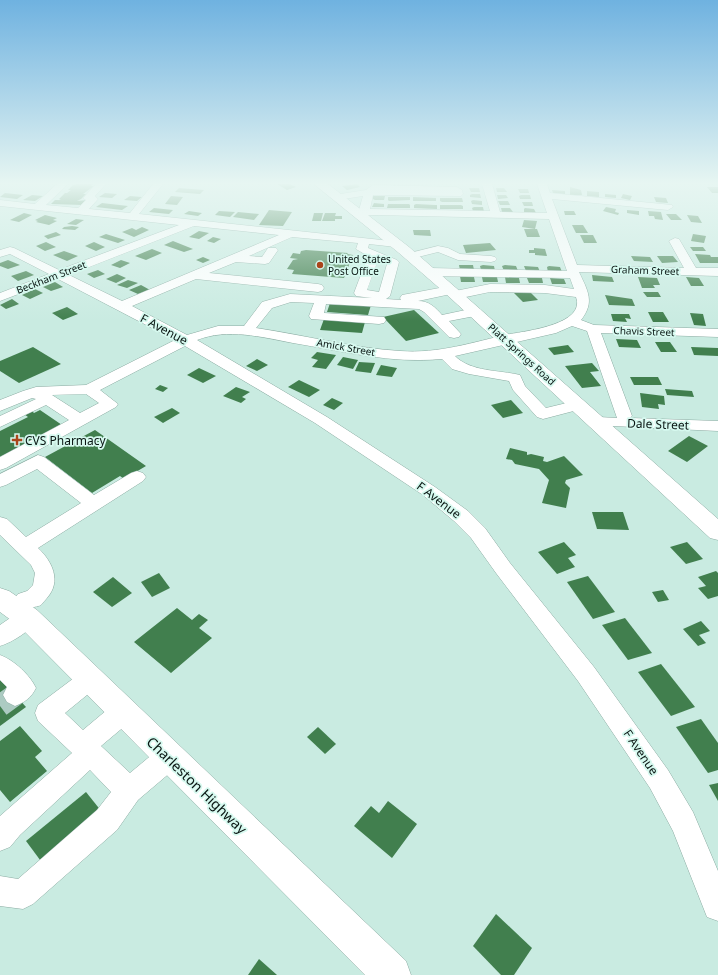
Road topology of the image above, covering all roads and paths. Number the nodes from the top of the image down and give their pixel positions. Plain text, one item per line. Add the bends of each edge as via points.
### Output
1 (175, 230) edge
2 (256, 230) edge
3 (380, 230) edge
4 (559, 230) edge
5 (291, 233) junction
6 (364, 241) junction
7 (675, 241) dead end
8 (396, 244) junction
9 (271, 246) junction
10 (337, 248) dead end
11 (5, 252) edge
12 (374, 255) junction
13 (410, 256) junction
14 (492, 258) dead end
15 (574, 271) junction
16 (692, 271) junction
17 (429, 272) junction
18 (718, 272) edge
19 (58, 275) junction
20 (193, 275) junction
21 (453, 292) junction
22 (320, 294) junction
23 (582, 294) junction
24 (0, 297) edge
25 (384, 300) junction
26 (122, 306) junction
27 (475, 312) junction
28 (440, 319) junction
29 (379, 320) junction
30 (570, 321) junction
31 (593, 329) junction
32 (247, 331) junction
33 (718, 333) edge
34 (454, 334) dead end
35 (375, 335) dead end
36 (505, 339) junction
37 (186, 340) junction
38 (445, 354) junction
39 (89, 389) junction
40 (41, 396) junction
41 (579, 404) junction
42 (0, 406) edge
43 (624, 416) dead end
44 (80, 420) junction
45 (0, 422) edge
46 (598, 422) junction
47 (718, 426) edge
48 (0, 464) edge
49 (137, 477) dead end
50 (0, 481) edge
51 (94, 504) junction
52 (713, 523) edge
53 (0, 524) edge
54 (24, 547) junction
55 (17, 606) edge
56 (0, 637) edge
57 (0, 665) edge
58 (90, 679) junction
59 (15, 694) tunnel mouth
60 (123, 712) junction
61 (86, 749) junction
62 (169, 757) junction
63 (129, 792) junction
64 (0, 837) edge
65 (0, 891) edge
66 (718, 906) edge
67 (392, 975) edge

1 - 19 street, Beckham Street
2 - 5 street
3 - 8 main road, Platt Springs Road
4 - 15 street
5 - 6 street
5 - 9 street
6 - 8 street
6 - 12 street via 362,248
7 - 16 street
8 - 13 main road, Platt Springs Road
9 - 10 street
9 - 20 street via 232,258
11 - 19 street, F Avenue
12 - 25 street via 393,262
12 - 25 street via 360,293
13 - 14 street via 438,249 458,257
13 - 17 main road, Platt Springs Road
15 - 16 street, Graham Street
15 - 17 street, Graham Street
15 - 23 street
16 - 18 street, Graham Street
17 - 21 main road, Platt Springs Road
19 - 24 street, Beckham Street
19 - 26 street, F Avenue
20 - 22 street
20 - 26 street
21 - 23 street via 490,288 546,289
21 - 25 street
21 - 27 main road, Platt Springs Road
22 - 25 street
22 - 29 street via 316,316
22 - 32 street via 290,298 267,305
23 - 30 street via 582,312
25 - 28 street via 422,305
25 - 29 street
26 - 37 street, F Avenue
27 - 28 street
27 - 36 main road, Platt Springs Road
28 - 34 street
29 - 35 street
30 - 31 street, Chavis Street
30 - 36 street, Amick Street via 542,332
31 - 33 street, Chavis Street
31 - 43 street
32 - 37 street, Amick Street via 218,330
32 - 38 street, Amick Street via 377,353 416,356
36 - 38 street, Amick Street
36 - 41 main road, Platt Springs Road
37 - 39 street, Amick Street
37 - 66 street, F Avenue via 321,420 403,474 461,516 478,533 586,674 655,773 683,822
38 - 41 street via 457,366 515,378 518,387 543,414
39 - 40 street
39 - 44 street via 110,404
40 - 42 street via 28,394
40 - 44 street
40 - 45 street
41 - 46 main road, Platt Springs Road
44 - 48 street
46 - 47 street, Dale Street
46 - 52 main road, Platt Springs Road
49 - 51 street
50 - 51 street via 38,461
51 - 54 street
53 - 54 street
54 - 55 street via 38,560 45,573 43,588 33,599
55 - 56 street
55 - 58 main road, Charleston Highway
57 - 59 street via 24,688
58 - 60 main road, Charleston Highway
58 - 61 street via 47,713
60 - 61 street
60 - 62 main road, Charleston Highway
61 - 63 street
61 - 64 street
62 - 63 street
62 - 67 main road, Charleston Highway
63 - 65 street via 107,820 23,894

